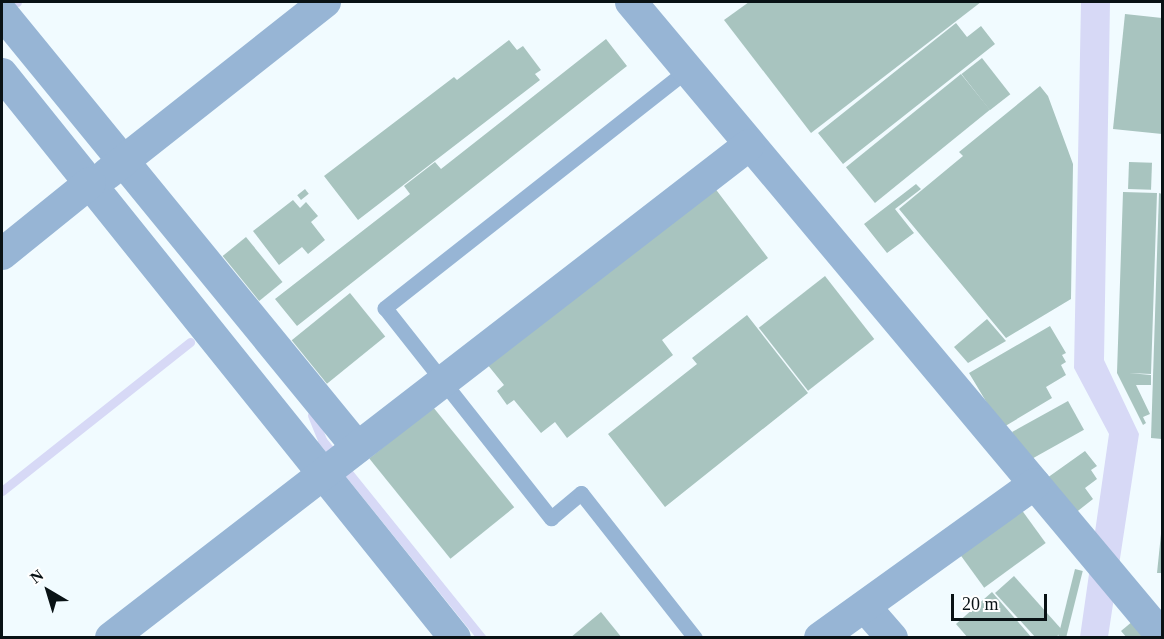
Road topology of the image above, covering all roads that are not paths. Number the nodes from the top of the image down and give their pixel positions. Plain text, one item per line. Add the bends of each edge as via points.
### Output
1 (325, 2) edge
2 (631, 2) edge
3 (2, 13) edge
4 (687, 70) junction
5 (2, 74) edge
6 (749, 145) junction
7 (122, 162) junction
8 (91, 184) junction
9 (2, 254) edge
10 (443, 381) junction
11 (338, 461) junction
12 (1034, 484) junction
13 (865, 606) junction
14 (1162, 636) edge
15 (111, 638) edge
16 (456, 638) edge
17 (695, 638) edge
18 (819, 638) edge
19 (892, 638) edge

1 - 7 street
2 - 4 street
3 - 7 street
4 - 6 street
4 - 10 lane via 385,308
5 - 8 street
6 - 10 street
6 - 12 street
7 - 8 street
7 - 11 street
8 - 9 street
8 - 11 street
10 - 11 street
10 - 17 lane via 551,518 581,494
11 - 15 street
11 - 16 street
12 - 13 street
12 - 14 street
13 - 18 street
13 - 19 street

